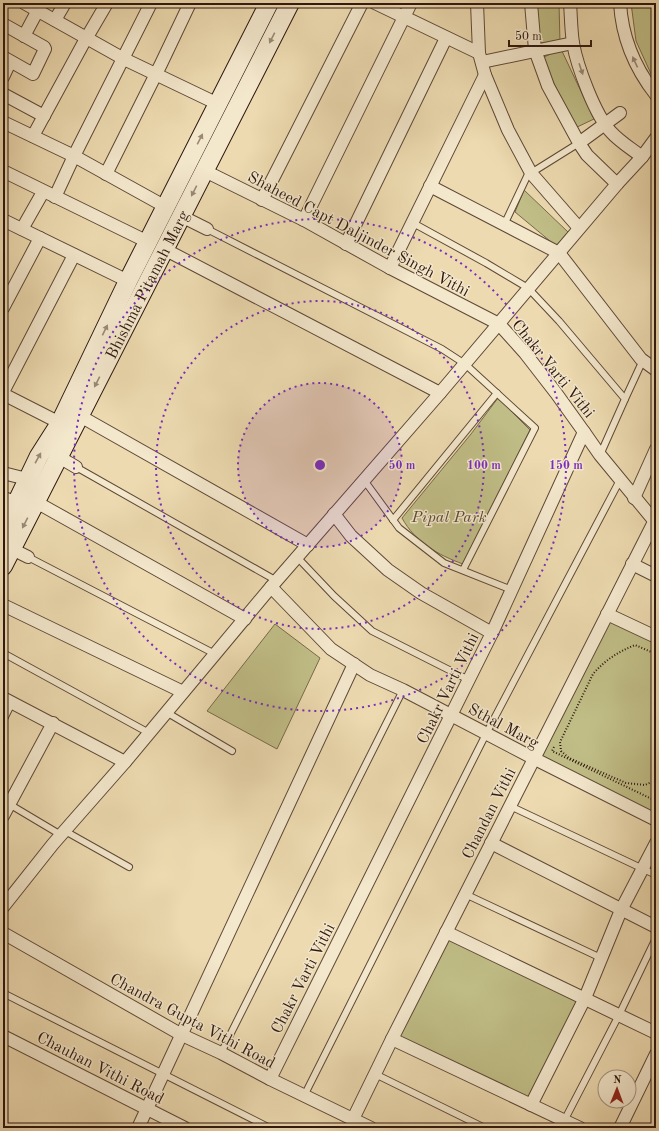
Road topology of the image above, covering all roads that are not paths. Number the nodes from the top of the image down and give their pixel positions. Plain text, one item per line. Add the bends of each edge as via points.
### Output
1 (24, 3) edge
2 (65, 3) edge
3 (107, 3) edge
4 (152, 3) edge
5 (190, 3) edge
6 (269, 3) edge
7 (290, 3) edge
8 (362, 3) edge
9 (375, 3) edge
10 (411, 3) edge
11 (477, 3) edge
12 (531, 3) edge
13 (570, 3) edge
14 (620, 3) edge
15 (38, 10) junction
16 (405, 18) junction
17 (55, 20) junction
18 (3, 24) edge
19 (24, 36) junction
20 (87, 38) junction
21 (446, 38) junction
22 (573, 43) junction
23 (535, 50) junction
24 (480, 58) junction
25 (124, 59) junction
26 (7, 60) edge
27 (156, 74) junction
28 (485, 75) junction
29 (3, 77) edge
30 (3, 94) edge
31 (656, 95) edge
32 (218, 104) junction
33 (620, 113) dead end
34 (44, 116) junction
35 (3, 122) edge
36 (605, 124) junction
37 (33, 136) junction
38 (656, 138) edge
39 (579, 143) junction
40 (74, 156) junction
41 (642, 157) junction
42 (3, 171) edge
43 (204, 171) junction
44 (531, 171) junction
45 (106, 174) junction
46 (617, 184) junction
47 (430, 186) junction
48 (43, 192) junction
49 (55, 197) junction
50 (262, 200) junction
51 (166, 207) junction
52 (181, 216) junction
53 (304, 220) junction
54 (4, 223) edge
55 (413, 223) junction
56 (504, 225) junction
57 (579, 228) junction
58 (22, 229) junction
59 (207, 229) joint
60 (40, 238) junction
61 (346, 244) junction
62 (156, 246) junction
63 (559, 253) junction
64 (74, 255) junction
65 (390, 268) junction
66 (128, 281) junction
67 (528, 288) junction
68 (3, 308) edge
69 (499, 324) junction
70 (643, 360) junction
71 (465, 364) junction
72 (656, 370) edge
73 (3, 393) edge
74 (440, 393) junction
75 (497, 393) junction
76 (625, 399) junction
77 (80, 416) junction
78 (60, 423) junction
79 (584, 432) junction
80 (656, 449) edge
81 (600, 455) junction
82 (59, 457) junction
83 (76, 467) joint
84 (3, 473) edge
85 (27, 479) junction
86 (364, 480) junction
87 (620, 480) junction
88 (634, 498) junction
89 (10, 500) edge
90 (36, 502) junction
91 (334, 514) junction
92 (393, 520) junction
93 (655, 522) edge
94 (5, 524) edge
95 (308, 545) junction
96 (12, 549) junction
97 (28, 557) joint
98 (297, 557) junction
99 (632, 564) junction
100 (3, 566) edge
101 (463, 570) junction
102 (656, 576) edge
103 (274, 584) junction
104 (512, 590) junction
105 (3, 605) edge
106 (607, 614) junction
107 (245, 619) junction
108 (492, 633) junction
109 (656, 637) edge
110 (3, 652) edge
111 (215, 654) junction
112 (354, 664) junction
113 (469, 680) junction
114 (403, 690) junction
115 (183, 692) junction
116 (8, 700) edge
117 (166, 712) junction
118 (451, 715) junction
119 (3, 721) edge
120 (53, 723) junction
121 (149, 734) junction
122 (486, 734) junction
123 (232, 751) dead end
124 (534, 758) junction
125 (125, 762) junction
126 (9, 804) junction
127 (510, 806) junction
128 (3, 816) edge
129 (656, 820) edge
130 (63, 833) junction
131 (491, 842) junction
132 (656, 843) edge
133 (129, 867) dead end
134 (643, 869) junction
135 (656, 875) edge
136 (465, 894) junction
137 (3, 907) edge
138 (622, 910) junction
139 (656, 927) edge
140 (446, 932) junction
141 (3, 933) edge
142 (656, 938) edge
143 (601, 958) junction
144 (3, 993) edge
145 (585, 998) junction
146 (619, 1015) junction
147 (656, 1033) edge
148 (182, 1034) junction
149 (3, 1036) edge
150 (392, 1039) junction
151 (221, 1053) junction
152 (656, 1054) edge
153 (164, 1074) junction
154 (375, 1074) junction
155 (270, 1079) junction
156 (304, 1096) junction
157 (531, 1105) junction
158 (148, 1109) junction
159 (353, 1120) junction
160 (564, 1121) junction
161 (138, 1128) edge
162 (185, 1128) edge
163 (270, 1128) edge
164 (371, 1128) edge
165 (485, 1128) edge
166 (580, 1128) edge
167 (620, 1128) edge

1 - 15 street
2 - 17 street
3 - 20 street
4 - 25 street
5 - 27 street
6 - 32 main road, Bhishma Pitamah Marg
7 -> 43 main road, Bhishma Pitamah Marg
8 - 50 street
9 - 16 street
10 - 16 street
11 - 24 street
12 - 23 street
13 - 22 street
31 -> 14 street via 639,72 628,47 621,21
15 - 17 street
15 - 19 street
16 - 21 street
16 - 53 street
17 - 20 street
18 - 19 street
19 - 26 street via 45,48 34,74
20 - 25 street
20 - 34 street
21 - 24 street
21 - 61 street
22 - 23 street
22 -> 36 street via 586,84
23 - 24 street
23 - 39 street via 548,86
24 - 28 street
25 - 27 street
25 - 40 street
26 - 29 street
27 - 32 street
27 - 45 street
28 - 44 street via 508,130
28 - 47 street
30 - 34 street
51 -> 32 main road, Bhishma Pitamah Marg
33 - 36 street
34 - 37 street
35 - 37 street
36 - 39 street
36 - 41 street via 619,140
37 - 40 street
38 - 41 street
39 - 44 lane
39 - 46 street
40 - 45 street
40 - 49 street
41 - 46 street
42 - 48 street
43 - 50 street, Shaheed Capt Daljinder Singh Vithi
43 -> 52 main road, Bhishma Pitamah Marg
44 - 56 lane
44 - 57 street
45 - 51 street
46 - 57 street
47 - 55 street
47 - 56 street
48 - 49 street
48 - 58 street
49 - 62 street
50 - 53 street, Shaheed Capt Daljinder Singh Vithi
51 - 62 main road, Bhishma Pitamah Marg
52 - 59 street
52 - 62 main road, Bhishma Pitamah Marg
53 - 61 street, Shaheed Capt Daljinder Singh Vithi
54 - 58 street
55 - 65 street
55 - 67 lane
56 - 63 street
57 - 63 street
58 - 60 street
59 - 71 lane via 442,349
60 - 64 street
60 - 68 street
61 - 65 street, Shaheed Capt Daljinder Singh Vithi
62 - 66 main road, Bhishma Pitamah Marg
62 - 74 street
62 -> 77 main road, Bhishma Pitamah Marg
63 - 67 street
63 - 70 street
64 - 66 street
64 - 73 street
65 - 69 street, Shaheed Capt Daljinder Singh Vithi
78 -> 66 main road, Bhishma Pitamah Marg
67 - 69 street
67 - 76 lane
69 - 71 street
69 - 79 street, Chakr Varti Vithi via 525,353
70 - 72 street
70 - 76 lane
71 - 74 street
71 - 75 lane
73 - 78 street
74 - 86 street
75 - 92 lane
75 - 101 lane via 535,428
76 - 81 lane
77 - 82 main road, Bhishma Pitamah Marg
77 - 95 street
85 -> 78 main road, Bhishma Pitamah Marg
79 - 81 street
79 - 104 street, Chakr Varti Vithi
80 - 88 street
81 - 87 street
82 - 83 street
82 - 90 main road, Bhishma Pitamah Marg
83 - 103 lane
84 - 85 street
85 - 89 main road, Bhishma Pitamah Marg
86 - 91 street
86 - 92 lane
87 - 88 street
87 - 122 lane
88 - 93 street
89 - 94 main road, Bhishma Pitamah Marg
90 -> 96 main road, Bhishma Pitamah Marg
90 - 107 street
91 - 95 street
91 - 108 street via 351,536 388,570 421,593
92 - 101 lane via 399,528 444,563
93 - 99 street, Chandan Vithi
95 - 98 street
96 - 97 street
96 - 100 main road, Bhishma Pitamah Marg
97 - 111 lane
98 - 103 street
98 - 113 lane via 372,631
99 - 102 street
99 - 106 street, Chandan Vithi
101 - 104 lane
103 - 107 street
103 - 112 street, Sthal Marg via 331,649
104 - 108 street, Chakr Varti Vithi
105 - 115 street
106 - 109 street
106 - 124 street, Chandan Vithi
107 - 111 street
108 - 113 street, Chakr Varti Vithi
110 - 121 lane
111 - 115 street
112 - 114 street, Sthal Marg
112 - 148 street
113 - 118 street, Chakr Varti Vithi
114 - 118 street, Sthal Marg
114 - 151 lane
115 - 117 street
116 - 119 lane
116 - 120 street
117 - 121 street
117 - 123 lane
118 - 122 street, Sthal Marg
118 - 155 street, Chakr Varti Vithi
120 - 125 street
120 - 126 street
121 - 125 street
122 - 124 street, Sthal Marg
122 - 156 lane
124 - 127 street, Chandan Vithi
124 - 129 street, Sthal Marg
125 - 130 street
126 - 128 street
126 - 130 lane
127 - 131 street, Chandan Vithi
127 - 134 lane
130 - 133 lane
130 - 137 street
131 - 136 street, Chandan Vithi
131 - 138 street
132 - 134 street
134 - 135 lane
134 - 138 street
136 - 140 street, Chandan Vithi
136 - 143 lane
138 - 139 street
138 - 143 street
140 - 145 street
140 - 150 street, Chandan Vithi
141 - 148 street, Chandra Gupta Vithi Road
142 - 146 lane
143 - 145 street
144 - 153 lane
145 - 146 street
145 - 157 street
146 - 147 street
146 - 160 lane
148 - 151 street, Chandra Gupta Vithi Road
148 - 153 street
149 - 158 street, Chauhan Vithi Road
150 - 154 street, Chandan Vithi
150 - 157 street
151 - 155 street, Chandra Gupta Vithi Road
152 - 167 street
153 - 158 street
153 - 163 lane
154 - 159 street, Chandan Vithi
154 - 165 lane
155 - 156 street, Chandra Gupta Vithi Road
156 - 159 street, Chandra Gupta Vithi Road
157 - 160 street
158 - 161 street
158 - 162 street, Chauhan Vithi Road
159 - 164 street, Chandra Gupta Vithi Road
160 - 166 street

